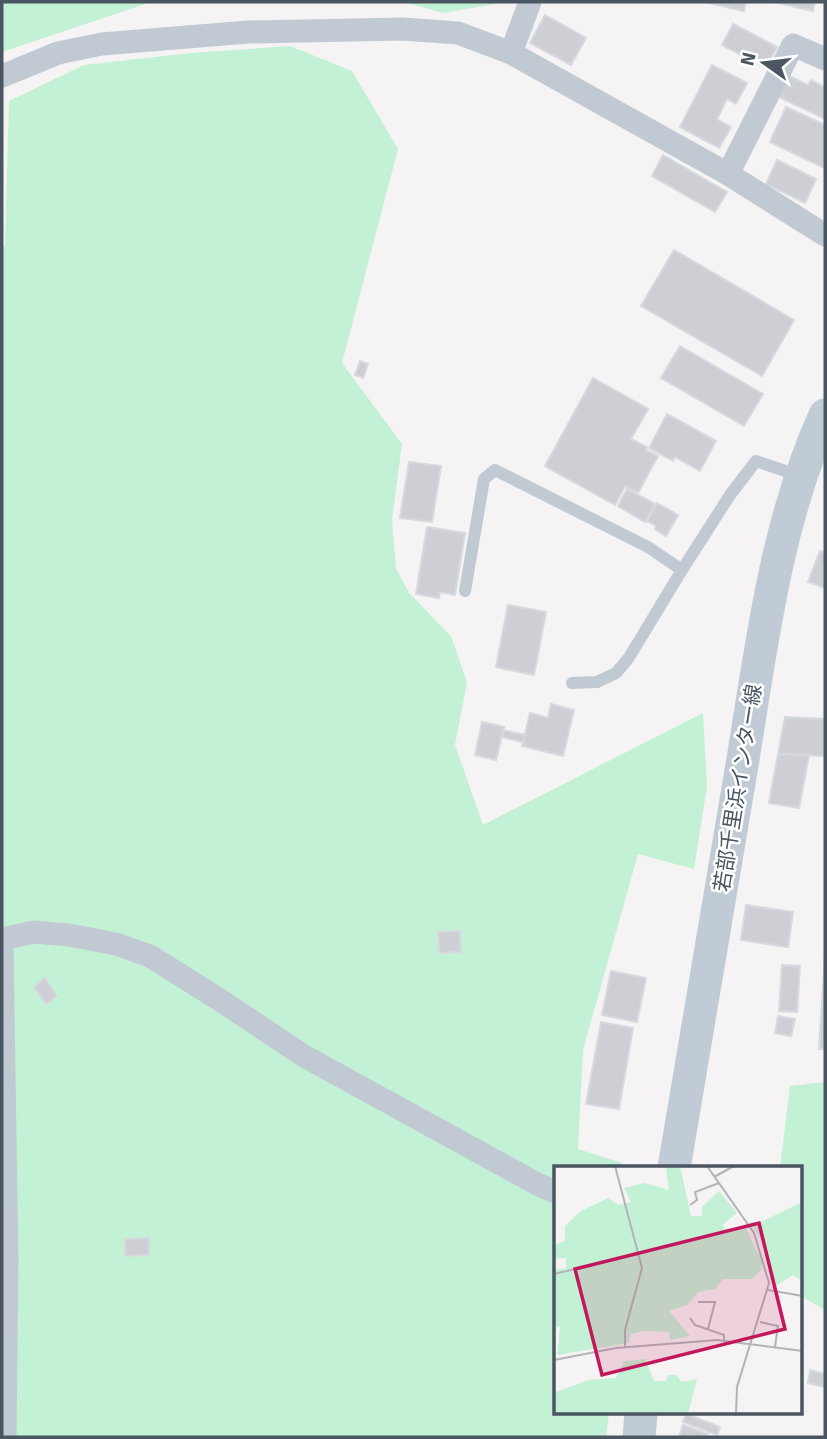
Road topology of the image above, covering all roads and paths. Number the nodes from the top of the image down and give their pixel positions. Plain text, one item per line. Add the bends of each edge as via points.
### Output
1 (530, 2) edge
2 (511, 53) junction
3 (825, 59) edge
4 (2, 76) edge
5 (729, 174) junction
6 (825, 234) edge
7 (825, 415) edge
8 (801, 476) junction
9 (682, 570) junction
10 (465, 591) dead end
11 (572, 683) dead end
12 (2, 939) edge
13 (2, 950) edge
14 (674, 1166) edge
15 (554, 1191) edge
16 (641, 1414) edge
17 (5, 1437) edge
18 (639, 1437) edge

1 - 2 street
2 - 4 street via 458,33 402,29 248,32 102,44 58,53
2 - 5 street
3 - 5 street via 793,45
5 - 6 street
7 - 8 main road, 若部千里浜インター線
8 - 9 lane via 756,461
8 - 14 main road, 若部千里浜インター線 via 765,625
9 - 10 lane via 648,547 495,470 484,479
9 - 11 lane via 616,673 597,682
12 - 15 street via 34,932 69,935 150,956 304,1056
13 - 17 street
16 - 18 main road

